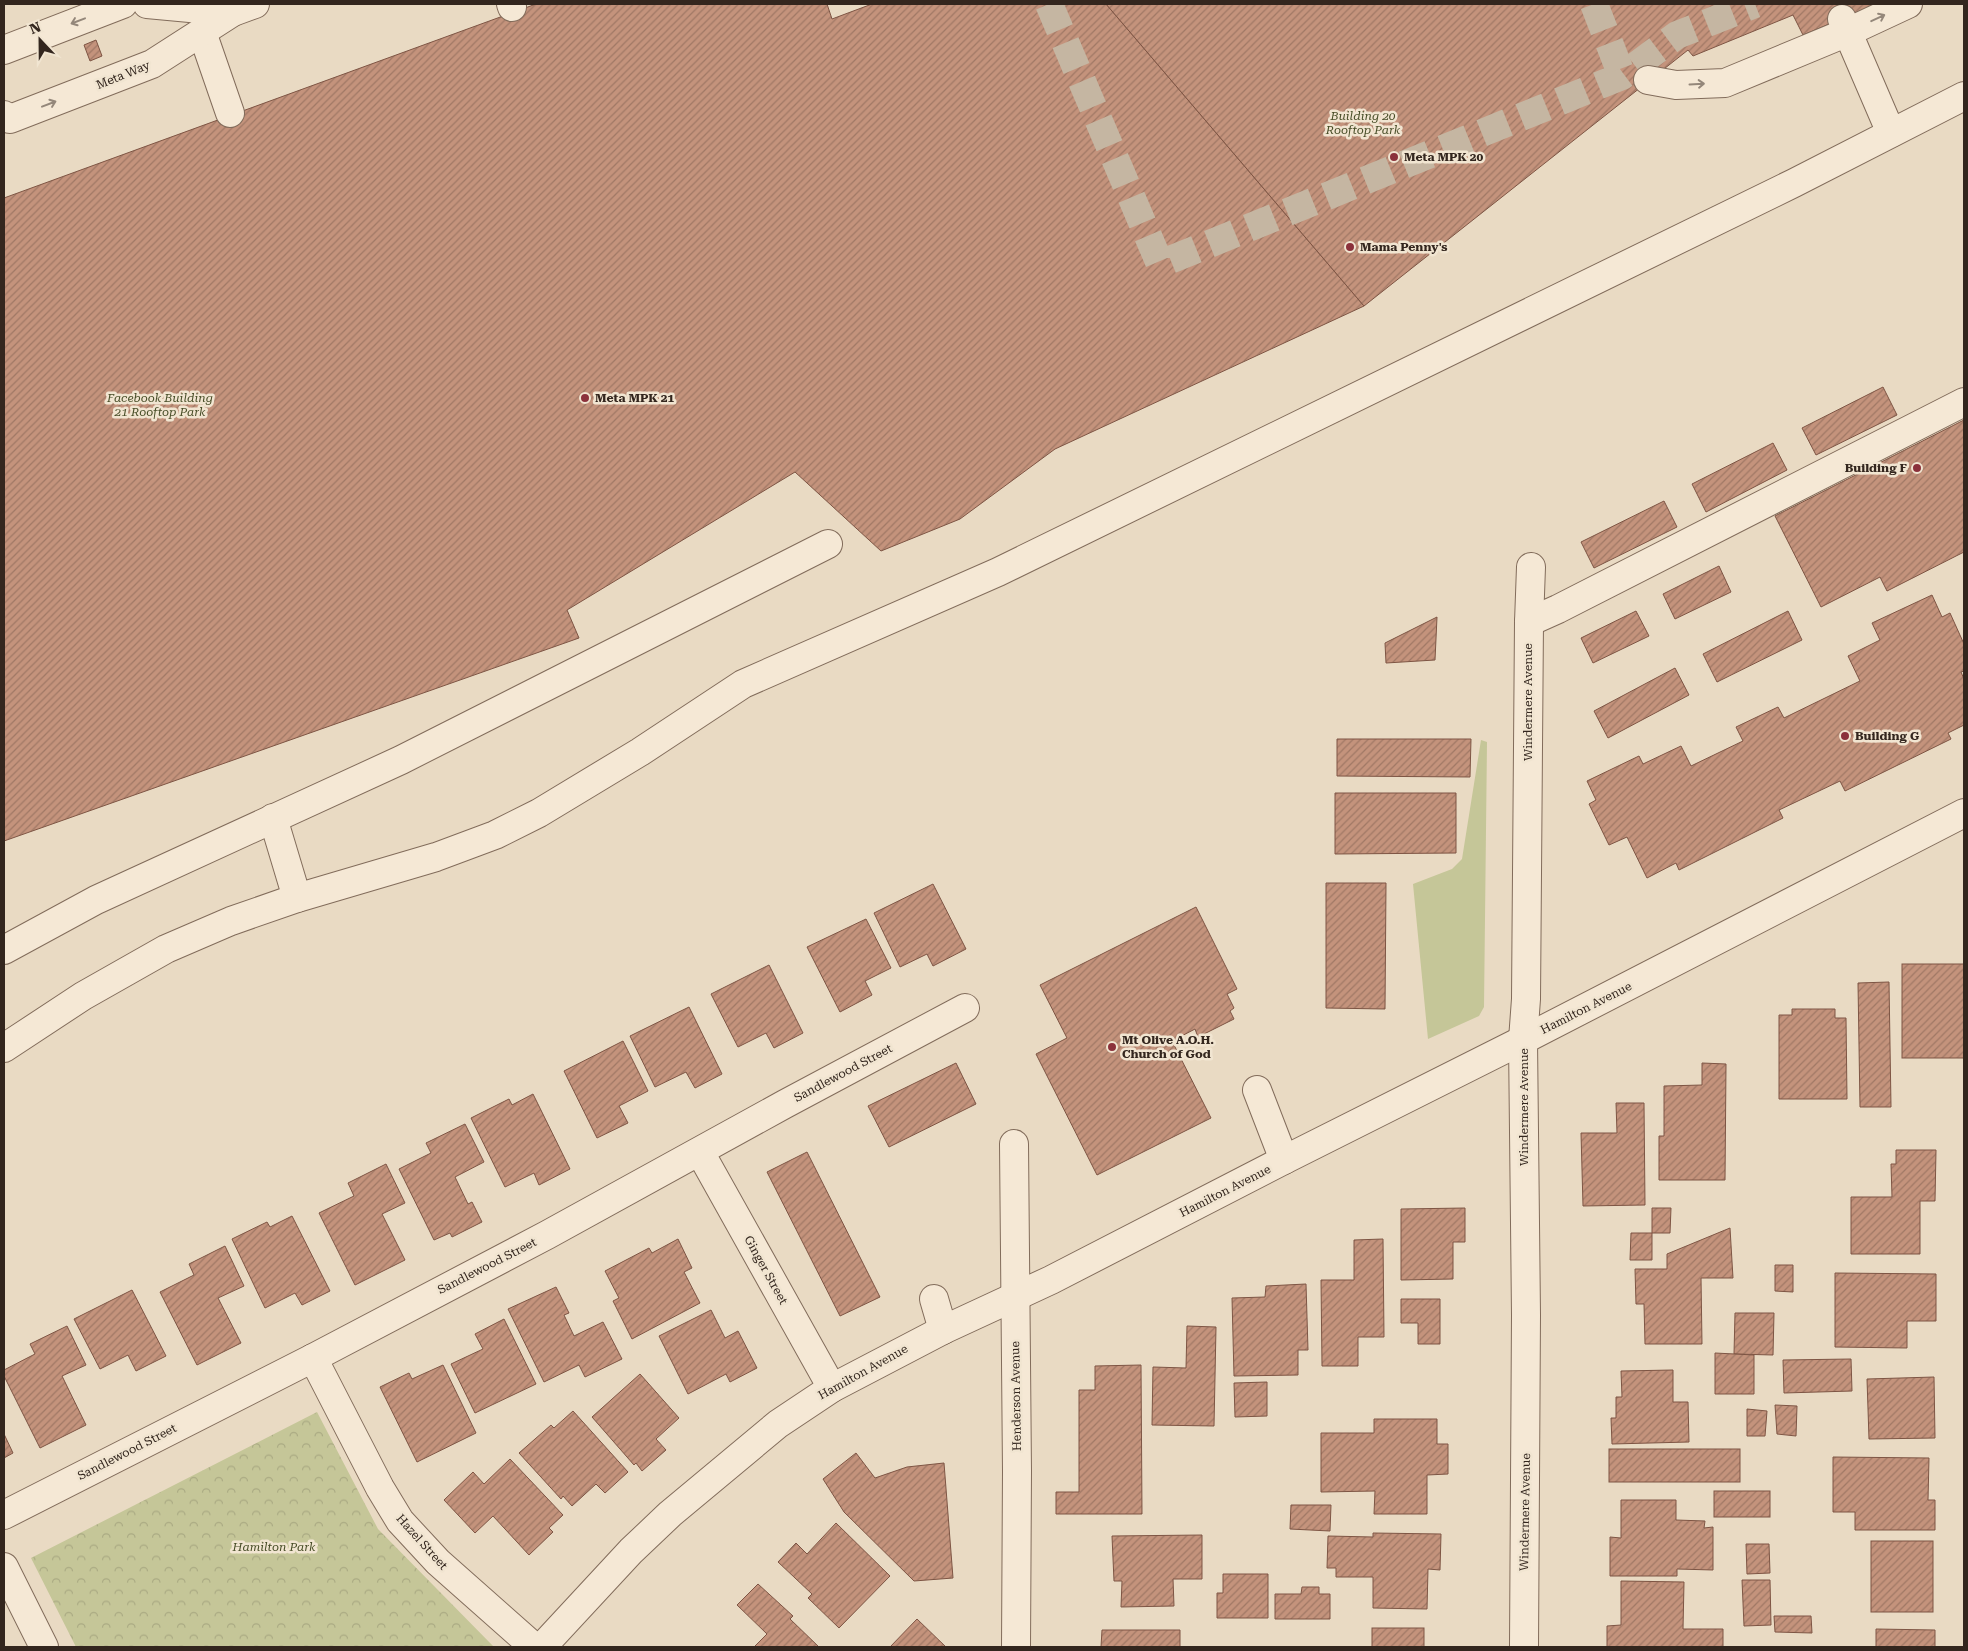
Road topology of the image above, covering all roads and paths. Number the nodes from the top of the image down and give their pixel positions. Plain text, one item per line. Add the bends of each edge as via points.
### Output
1 (124, 4) edge
2 (147, 4) edge
3 (1908, 4) edge
4 (244, 8) edge
5 (1846, 25) junction
6 (202, 32) junction
7 (4, 50) edge
8 (1648, 80) tunnel mouth
9 (1964, 96) edge
10 (230, 113) dead end
11 (4, 116) edge
12 (1892, 133) junction
13 (1964, 402) edge
14 (828, 544) dead end
15 (1531, 566) dead end
16 (1529, 622) junction
17 (1964, 813) edge
18 (273, 818) junction
19 (297, 898) junction
20 (4, 950) edge
21 (965, 1008) dead end
22 (1523, 1040) junction
23 (4, 1048) edge
24 (1257, 1090) dead end
25 (1014, 1144) dead end
26 (700, 1152) junction
27 (1284, 1160) junction
28 (1014, 1298) junction
29 (934, 1299) dead end
30 (943, 1330) junction
31 (313, 1358) junction
32 (832, 1388) junction
33 (4, 1515) edge
34 (4, 1567) edge
35 (44, 1647) edge
36 (534, 1647) edge
37 (542, 1647) edge
38 (1016, 1647) edge
39 (1524, 1647) edge

1 -> 7 street
2 - 4 street, Meta Way
5 -> 3 street
4 - 6 street, Meta Way
8 -> 5 street via 1676,85 1725,83
5 - 12 street
6 - 10 street
11 -> 6 street, Meta Way via 10,118 152,64
9 - 12 street
12 - 19 street via 1006,568 743,684 623,762 539,813 495,835 436,857
13 - 16 street
14 - 18 street via 401,760
15 - 16 street, Windermere Avenue
16 - 22 street, Windermere Avenue
17 - 22 street, Hamilton Avenue
18 - 19 street
18 - 20 street via 96,900
19 - 23 street via 231,921 166,949 83,996
21 - 26 street, Sandlewood Street
22 - 27 street, Hamilton Avenue
22 - 39 street, Windermere Avenue via 1526,1315
24 - 27 street
25 - 28 street, Henderson Avenue
26 - 31 street, Sandlewood Street
26 - 32 street, Ginger Street
27 - 28 street, Hamilton Avenue
28 - 30 street, Hamilton Avenue
28 - 38 street, Henderson Avenue
29 - 30 street
30 - 32 street, Hamilton Avenue
31 - 33 street, Sandlewood Street
31 - 36 street, Hazel Street via 400,1521 438,1562
32 - 37 street, Hamilton Avenue via 778,1424 670,1514
34 - 35 street

